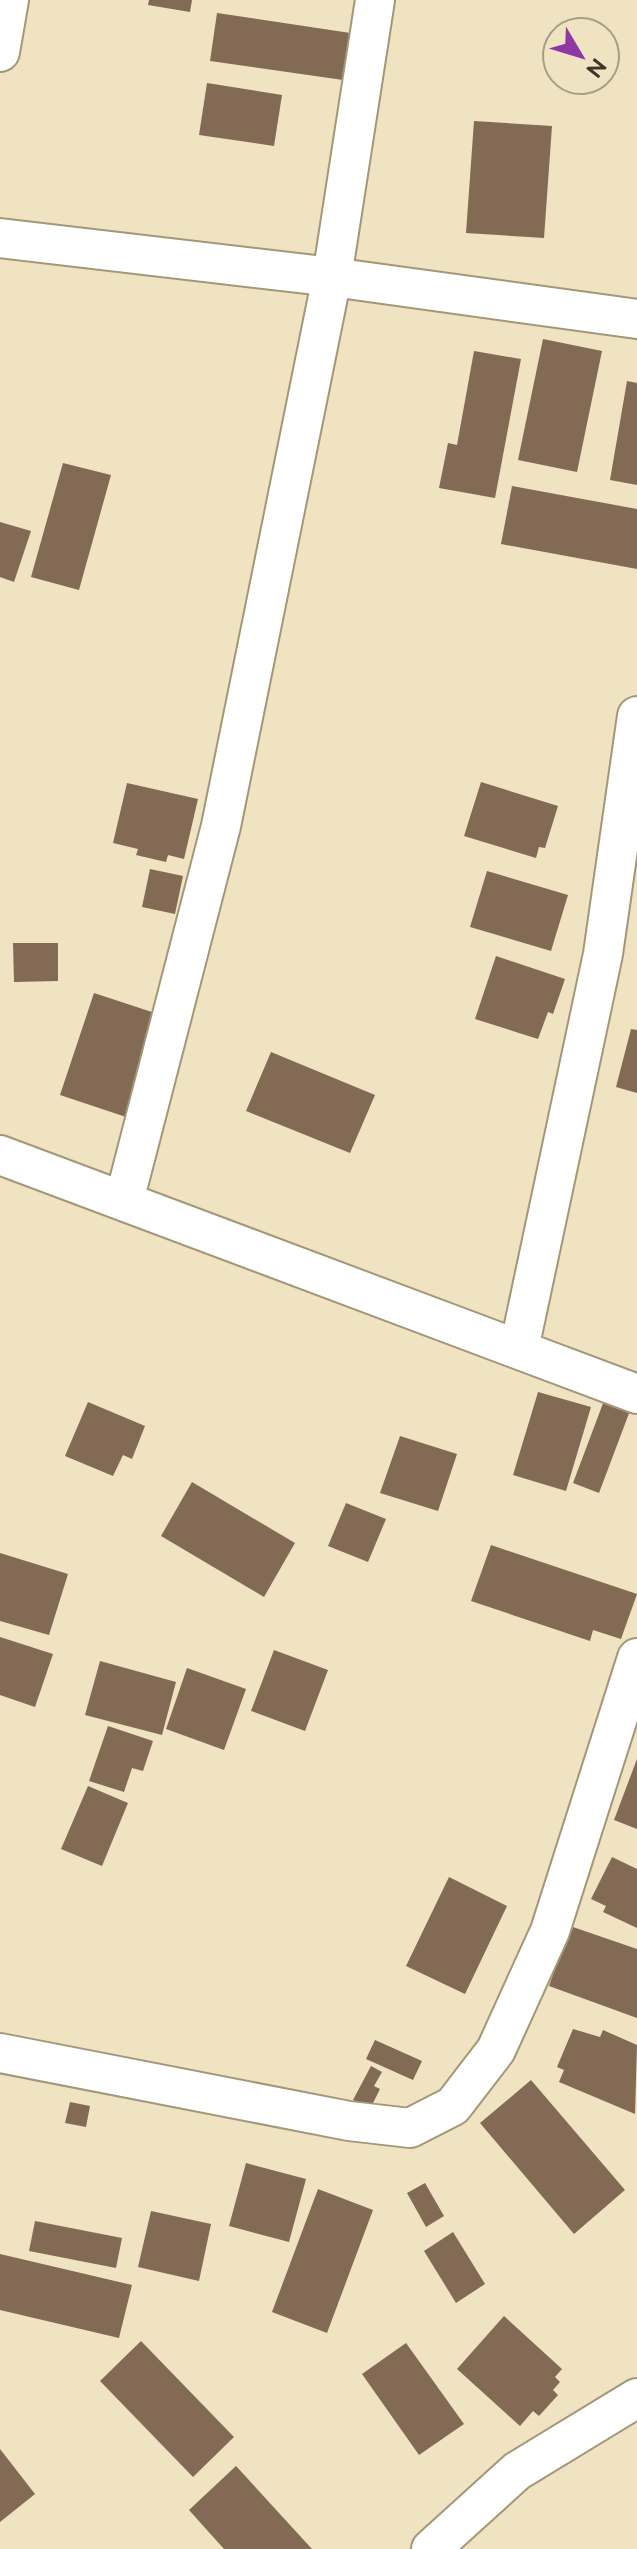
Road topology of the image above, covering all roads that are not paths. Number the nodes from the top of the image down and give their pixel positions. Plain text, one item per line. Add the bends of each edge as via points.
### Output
1 (9, 0) edge
2 (375, 0) edge
3 (0, 52) edge
4 (0, 238) edge
5 (332, 277) junction
6 (637, 319) edge
7 (637, 716) edge
8 (0, 1155) edge
9 (124, 1201) junction
10 (519, 1349) junction
11 (637, 1394) edge
12 (637, 1658) edge
13 (0, 2053) edge
14 (637, 2398) edge
15 (431, 2549) edge

1 - 3 street
2 - 5 street
4 - 5 street
5 - 6 street
5 - 9 street via 221,826
7 - 10 street via 603,954
8 - 9 street
9 - 10 street
10 - 11 street
12 - 13 street via 550,1931 496,2050 453,2106 410,2128 380,2125
14 - 15 street via 517,2471

